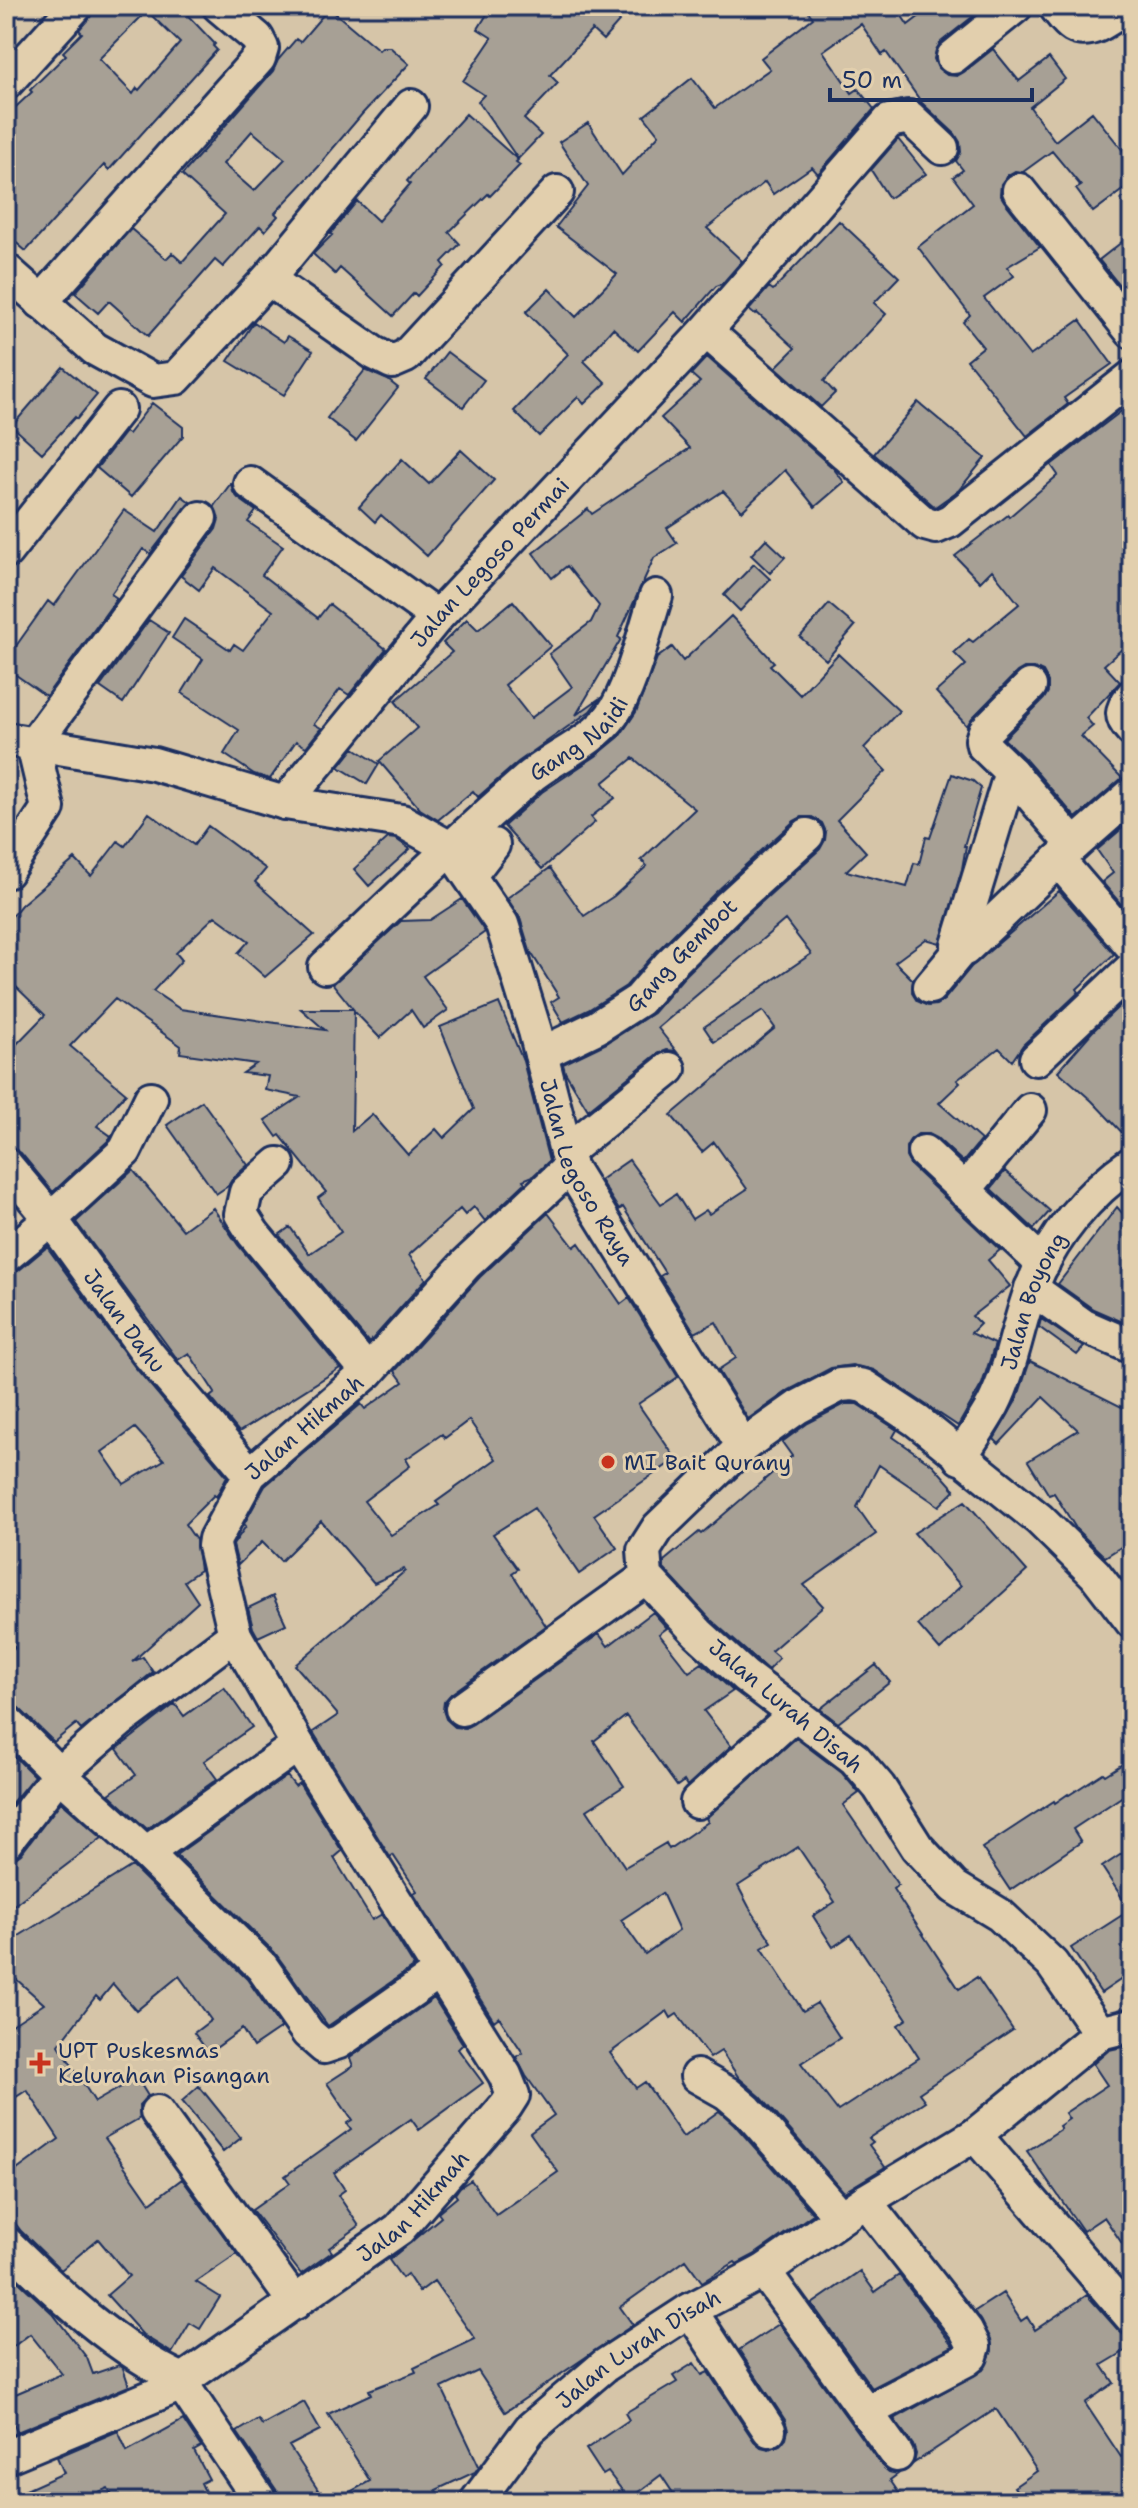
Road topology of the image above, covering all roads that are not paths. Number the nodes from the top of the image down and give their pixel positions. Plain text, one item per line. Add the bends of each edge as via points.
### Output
1 (76, 6) edge
2 (219, 6) edge
3 (1016, 6) edge
4 (1055, 6) edge
5 (1127, 6) edge
6 (953, 57) dead end
7 (6, 83) edge
8 (411, 106) dead end
9 (942, 148) dead end
10 (1019, 190) dead end
11 (557, 192) dead end
12 (6, 270) edge
13 (268, 279) junction
14 (41, 302) junction
15 (706, 331) junction
16 (1132, 332) edge
17 (1132, 377) edge
18 (119, 409) dead end
19 (250, 483) dead end
20 (200, 518) dead end
21 (6, 552) edge
22 (656, 596) dead end
23 (437, 617) junction
24 (1030, 686) dead end
25 (1132, 696) edge
26 (1132, 730) edge
27 (19, 742) edge
28 (1011, 772) junction
29 (1132, 794) edge
30 (285, 803) junction
31 (807, 835) dead end
32 (493, 845) dead end
33 (450, 848) junction
34 (1066, 852) junction
35 (6, 872) edge
36 (470, 875) junction
37 (1132, 946) edge
38 (960, 951) junction
39 (325, 967) dead end
40 (1132, 968) edge
41 (930, 987) dead end
42 (541, 1054) junction
43 (1036, 1059) dead end
44 (669, 1069) dead end
45 (151, 1098) dead end
46 (1030, 1110) dead end
47 (924, 1152) dead end
48 (568, 1160) junction
49 (1132, 1163) edge
50 (278, 1164) dead end
51 (6, 1165) edge
52 (964, 1191) junction
53 (51, 1219) junction
54 (6, 1256) edge
55 (1037, 1276) junction
56 (1132, 1347) edge
57 (368, 1372) junction
58 (743, 1446) junction
59 (960, 1458) junction
60 (250, 1474) junction
61 (646, 1577) junction
62 (1132, 1622) edge
63 (235, 1635) junction
64 (462, 1709) dead end
65 (795, 1714) junction
66 (6, 1721) edge
67 (298, 1745) junction
68 (59, 1774) junction
69 (697, 1802) dead end
70 (6, 1842) edge
71 (146, 1853) junction
72 (439, 1972) junction
73 (1132, 2025) edge
74 (1100, 2033) junction
75 (697, 2076) dead end
76 (157, 2112) dead end
77 (975, 2135) junction
78 (853, 2209) junction
79 (6, 2243) edge
80 (764, 2271) junction
81 (295, 2303) junction
82 (690, 2310) junction
83 (1132, 2318) edge
84 (182, 2382) junction
85 (866, 2412) junction
86 (769, 2430) dead end
87 (897, 2455) dead end
88 (6, 2457) edge
89 (478, 2501) edge
90 (261, 2502) edge

1 - 7 street
2 - 14 street via 257,38 259,58
3 - 6 street
4 - 5 street via 1071,26 1083,29
8 - 13 street
9 - 15 street, Jalan Legoso Permai via 909,117 889,121
10 - 16 street
11 - 13 street via 400,360 392,362 374,353
12 - 14 street
13 - 14 street via 176,378 153,381 95,349
15 - 17 street via 925,524 936,527
15 - 23 street, Jalan Legoso Permai
18 - 21 street
19 - 23 street
20 - 27 street
22 - 33 street, Gang Naidi via 611,717 539,770
23 - 30 street, Jalan Legoso Permai
24 - 28 street via 983,735 983,745
25 - 26 street via 1122,707
27 - 30 street, Jalan Legoso Raya via 154,764
27 - 35 street via 48,808
28 - 34 street
28 - 38 street
29 - 34 street
30 - 33 street, Jalan Legoso Raya via 402,821
31 - 42 street, Gang Gembot via 730,905 639,1000
32 - 36 street
33 - 36 street, Jalan Legoso Raya
33 - 39 street, Gang Naidi
34 - 37 street
34 - 38 street
36 - 42 street, Jalan Legoso Raya via 502,924
38 - 41 street
40 - 43 street
42 - 48 street, Jalan Legoso Raya
44 - 48 street, Jalan Hikmah
45 - 53 street via 125,1151
46 - 52 street
47 - 52 street
48 - 57 street, Jalan Hikmah
48 - 58 street, Jalan Legoso Raya
49 - 55 street, Jalan Boyong via 1081,1207
50 - 57 street via 246,1192 241,1214
51 - 53 street, Jalan Dahu
52 - 55 street
53 - 54 street
53 - 60 street, Jalan Dahu via 149,1355
55 - 56 street via 1084,1326
55 - 59 street, Jalan Boyong via 993,1405
57 - 60 street, Jalan Hikmah
58 - 59 street via 798,1407 840,1385 853,1384 917,1421
58 - 61 street via 658,1528 644,1550
59 - 62 street via 1039,1519 1095,1574
60 - 63 street, Jalan Hikmah via 214,1546
61 - 64 street
61 - 65 street, Jalan Lurah Disah via 724,1658
63 - 67 street, Jalan Hikmah
63 - 68 street
65 - 69 street
65 - 74 street, Jalan Lurah Disah via 855,1759 917,1847 954,1887 1000,1915 1052,1964
66 - 68 street
67 - 71 street
67 - 72 street, Jalan Hikmah
68 - 70 street
68 - 71 street
71 - 72 street via 262,1967 308,2033 324,2047 339,2042
72 - 81 street, Jalan Hikmah via 513,2095 399,2229
73 - 74 street, Jalan Lurah Disah
74 - 77 street, Jalan Lurah Disah
75 - 78 street via 747,2110
76 - 81 street
77 - 78 street, Jalan Lurah Disah
77 - 83 street
78 - 80 street, Jalan Lurah Disah
78 - 85 street via 966,2330 974,2346 966,2360
79 - 84 street via 56,2291
80 - 82 street, Jalan Lurah Disah
80 - 85 street
81 - 84 street, Jalan Hikmah
82 - 86 street
82 - 89 street, Jalan Lurah Disah via 604,2366 530,2429
84 - 88 street, Jalan Hikmah
84 - 90 street
85 - 87 street

